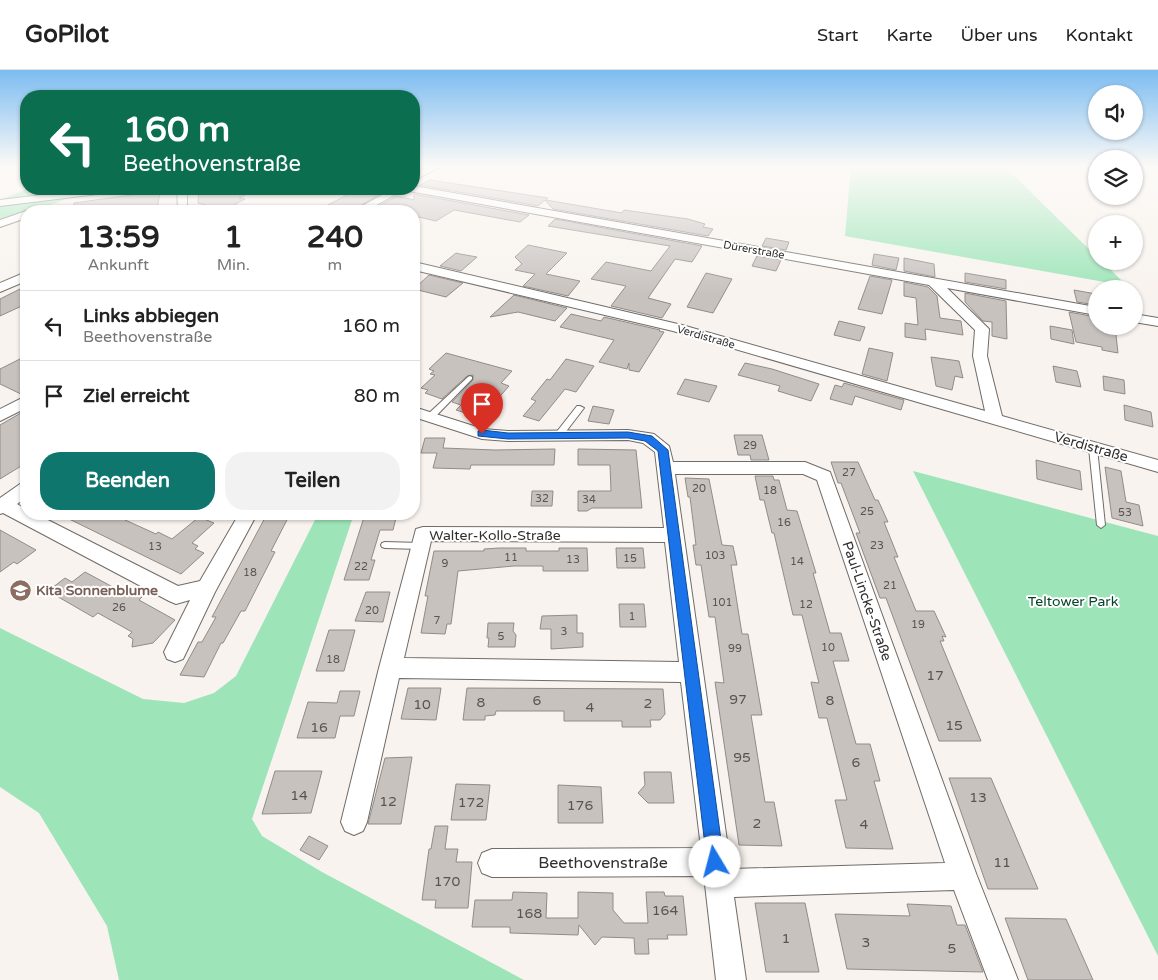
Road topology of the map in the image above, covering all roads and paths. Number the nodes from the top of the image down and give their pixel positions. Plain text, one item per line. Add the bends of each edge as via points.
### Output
1 (522, 208) edge
2 (20, 216) edge
3 (0, 224) edge
4 (420, 267) edge
5 (20, 279) edge
6 (933, 282) junction
7 (0, 288) edge
8 (1088, 310) edge
9 (1143, 320) edge
10 (1157, 322) edge
11 (1158, 339) edge
12 (470, 378) dead end
13 (20, 404) edge
14 (580, 408) dead end
15 (422, 414) edge
16 (0, 416) edge
17 (995, 420) junction
18 (558, 436) junction
19 (1093, 448) junction
20 (1158, 466) edge
21 (666, 468) junction
22 (20, 493) edge
23 (1, 506) edge
24 (20, 516) edge
25 (28, 520) edge
26 (245, 520) edge
27 (1101, 525) dead end
28 (674, 535) junction
29 (385, 545) dead end
30 (420, 546) junction
31 (206, 588) junction
32 (175, 652) dead end
33 (390, 668) junction
34 (690, 672) junction
35 (354, 822) dead end
36 (492, 863) dead end
37 (717, 873) junction
38 (963, 876) junction
39 (731, 980) edge
40 (1003, 980) edge

1 - 6 street, Dürerstraße
2 - 3 street
4 - 17 street, Verdistraße via 677,328
5 - 7 street
6 - 8 street, Dürerstraße
6 - 17 street via 982,329 980,356
9 - 10 street
10 - 11 street
12 - 15 lane
13 - 16 street
14 - 18 lane
15 - 18 street via 482,434
17 - 19 street, Verdistraße
18 - 21 street via 628,435 648,438 663,450
19 - 20 street, Verdistraße
19 - 27 lane
21 - 28 street
21 - 38 street, Paul-Lincke-Straße via 805,468 824,476
22 - 23 street
23 - 24 street
25 - 31 street via 176,596
26 - 31 street
28 - 30 street, Walter-Kollo-Straße via 423,534
28 - 34 street
29 - 30 lane
30 - 33 street, Walter-Kollo-Straße
31 - 32 street
33 - 34 street
33 - 35 street, Walter-Kollo-Straße
34 - 37 street
36 - 37 street, Beethovenstraße
37 - 38 street
37 - 39 street
38 - 40 street, Paul-Lincke-Straße

